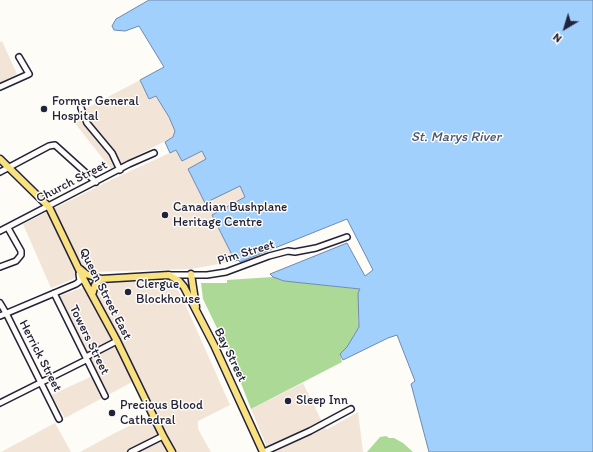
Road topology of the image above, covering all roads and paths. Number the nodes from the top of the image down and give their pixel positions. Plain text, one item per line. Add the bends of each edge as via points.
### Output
1 (18, 57) dead end
2 (0, 87) edge
3 (81, 108) dead end
4 (154, 153) dead end
5 (0, 159) edge
6 (8, 167) junction
7 (120, 170) junction
8 (0, 172) edge
9 (96, 182) junction
10 (49, 206) junction
11 (8, 228) junction
12 (0, 231) edge
13 (347, 237) dead end
14 (0, 267) edge
15 (79, 268) junction
16 (191, 274) junction
17 (169, 275) junction
18 (101, 279) junction
19 (76, 284) junction
20 (54, 293) junction
21 (92, 295) junction
22 (0, 303) edge
23 (6, 314) junction
24 (198, 315) junction
25 (0, 316) edge
26 (116, 341) junction
27 (86, 358) junction
28 (40, 382) junction
29 (105, 396) dead end
30 (0, 403) edge
31 (351, 409) dead end
32 (60, 419) dead end
33 (163, 436) junction
34 (131, 452) edge
35 (172, 452) edge
36 (264, 452) edge

1 - 2 street via 29,74
3 - 7 street via 87,122 112,153
4 - 7 street, Church Street
5 - 6 main road, Queen Street East
6 - 8 street
6 - 9 street via 48,146 55,145
6 - 10 main road, Queen Street East
7 - 9 street, Church Street
9 - 10 street, Church Street
10 - 11 street, Church Street
10 - 15 main road, Queen Street East
11 - 12 street, Church Street
11 - 14 street via 21,255 16,261
13 - 16 street, Pim Street via 316,248 270,256 226,272
15 - 18 main road via 86,274
15 - 19 street via 80,279
15 - 21 main road, Queen Street East
16 - 17 street, Pim Street
16 - 24 main road
17 - 18 main road, Pim Street
17 - 24 main road, Bay Street via 184,287
18 - 21 main road via 95,285
19 - 20 street
19 - 21 street via 83,286
20 - 23 street
20 - 27 street, Towers Street
21 - 26 main road, Queen Street East
22 - 23 street, Herrick Street
23 - 25 street
23 - 28 street, Herrick Street
24 - 36 main road, Bay Street
26 - 27 street
26 - 33 main road, Queen Street East
27 - 28 street
27 - 29 street, Towers Street
28 - 30 street
28 - 32 street, Herrick Street
31 - 36 street, Bay Street
33 - 34 street
33 - 35 main road, Queen Street East

